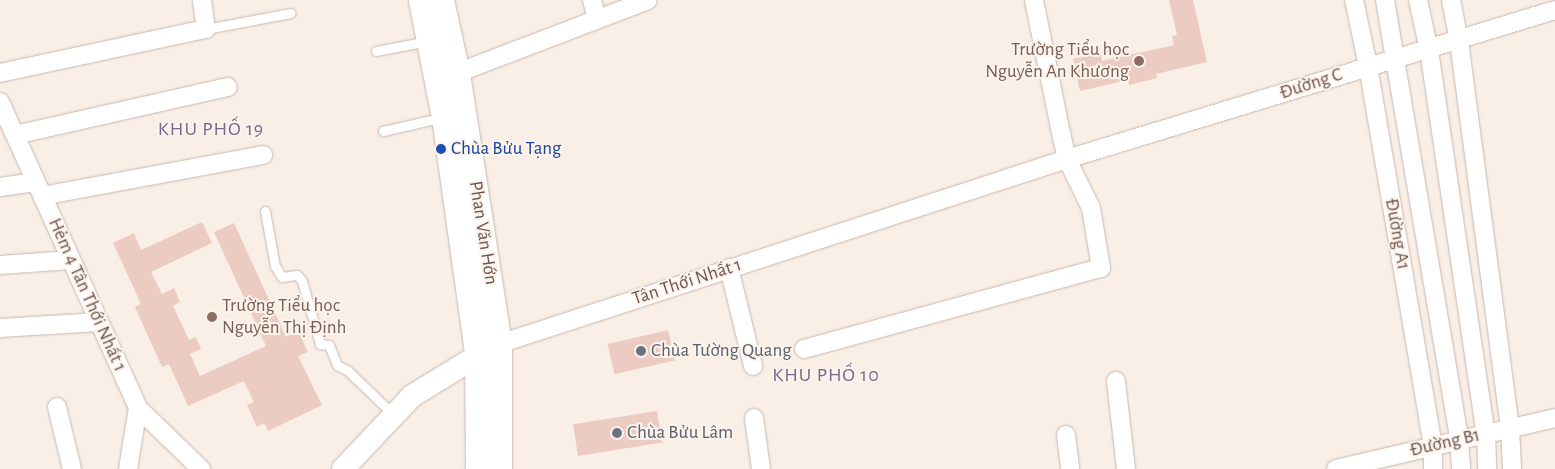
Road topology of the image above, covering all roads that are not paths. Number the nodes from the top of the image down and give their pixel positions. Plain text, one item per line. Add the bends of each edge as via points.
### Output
1 (202, 0) edge
2 (421, 0) edge
3 (441, 0) edge
4 (592, 0) edge
5 (648, 0) edge
6 (1034, 0) edge
7 (1354, 0) edge
8 (1385, 0) edge
9 (1418, 0) edge
10 (1451, 0) edge
11 (1555, 10) edge
12 (291, 13) dead end
13 (597, 19) junction
14 (206, 28) junction
15 (430, 40) junction
16 (1459, 41) junction
17 (1429, 50) junction
18 (376, 51) dead end
19 (1396, 58) junction
20 (1368, 66) junction
21 (0, 73) edge
22 (457, 73) junction
23 (228, 87) dead end
24 (0, 102) edge
25 (444, 117) junction
26 (384, 131) dead end
27 (15, 135) junction
28 (263, 155) dead end
29 (1067, 159) junction
30 (0, 187) edge
31 (39, 189) junction
32 (265, 211) dead end
33 (71, 260) junction
34 (0, 265) edge
35 (730, 268) junction
36 (99, 322) junction
37 (0, 328) edge
38 (488, 349) junction
39 (804, 349) dead end
40 (753, 366) dead end
41 (1116, 381) dead end
42 (57, 407) dead end
43 (138, 408) junction
44 (394, 416) junction
45 (754, 418) dead end
46 (1555, 418) edge
47 (1510, 428) junction
48 (1486, 434) junction
49 (1066, 435) dead end
50 (1459, 439) junction
51 (1432, 446) junction
52 (72, 469) edge
53 (128, 469) edge
54 (201, 469) edge
55 (343, 469) edge
56 (478, 469) edge
57 (499, 469) edge
58 (761, 469) edge
59 (1070, 469) edge
60 (1126, 469) edge
61 (1336, 469) edge
62 (1433, 469) edge
63 (1461, 469) edge
64 (1488, 469) edge
65 (1512, 469) edge

1 - 14 street
2 - 15 main road, Phan Văn Hớn
3 - 22 main road, Phan Văn Hớn
4 - 13 street
5 - 13 street
6 - 29 street
7 - 20 street, Đường A1
8 - 19 street, Đường A1
9 - 17 street
10 - 16 street
11 - 16 street, Đường C
12 - 14 lane
13 - 22 street
14 - 21 street
15 - 18 lane
15 - 25 main road, Phan Văn Hớn
16 - 17 street, Đường C
16 - 47 street
17 - 19 street, Đường C
17 - 48 street
19 - 20 street, Đường C
19 - 50 street, Đường A1
20 - 29 street, Đường C
20 - 51 street, Đường A1
22 - 38 main road, Phan Văn Hớn
23 - 27 street
24 - 27 street, Hẻm 4 Tân Thới Nhất 1
25 - 26 lane
25 - 38 main road, Phan Văn Hớn
27 - 31 street, Hẻm 4 Tân Thới Nhất 1
28 - 31 street
29 - 35 street, Tân Thới Nhất 1
29 - 39 street via 1091,208 1101,268
30 - 31 street
31 - 33 street, Hẻm 4 Tân Thới Nhất 1
32 - 44 lane via 275,266 282,277 297,275 302,281 320,344 329,345 337,365 347,370
33 - 34 street
33 - 36 street, Hẻm 4 Tân Thới Nhất 1
35 - 38 street, Tân Thới Nhất 1
35 - 40 street
36 - 37 street
36 - 43 street, Hẻm 4 Tân Thới Nhất 1
38 - 44 street, Tân Thới Nhất 1 via 412,396
38 - 56 main road, Phan Văn Hớn
38 - 57 main road, Phan Văn Hớn
41 - 60 street
42 - 52 street
43 - 53 street
43 - 54 street, Hẻm 4 Tân Thới Nhất 1
44 - 55 street, Tân Thới Nhất 1
45 - 58 street
46 - 47 street, Đường B1
47 - 48 street, Đường B1
47 - 65 street
48 - 50 street, Đường B1
48 - 64 street
49 - 59 street
50 - 51 street, Đường B1
50 - 63 street, Đường A1
51 - 61 street, Đường B1
51 - 62 street, Đường A1

